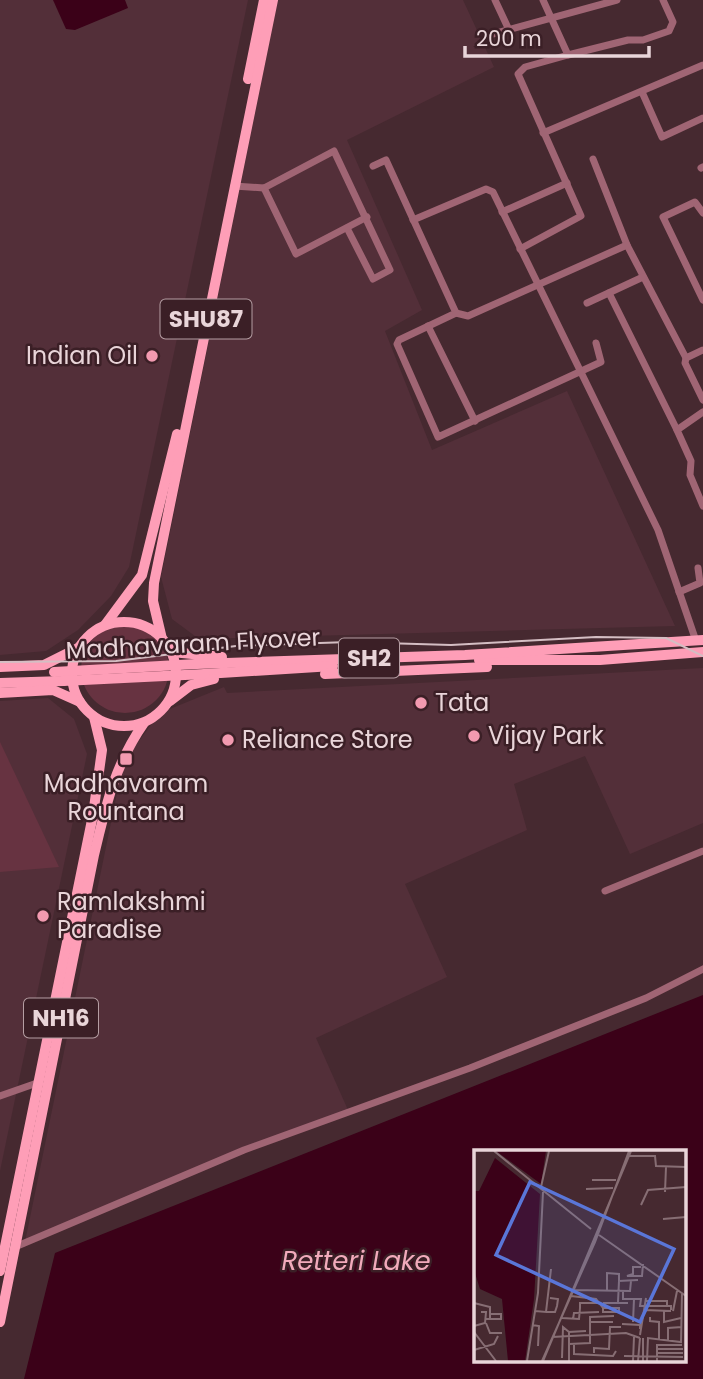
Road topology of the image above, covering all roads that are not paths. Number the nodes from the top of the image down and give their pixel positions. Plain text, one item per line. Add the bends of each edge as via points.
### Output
1 (264, 0) edge
2 (273, 0) edge
3 (495, 0) edge
4 (543, 0) edge
5 (617, 0) edge
6 (663, 0) edge
7 (587, 4) edge
8 (552, 19) junction
9 (509, 30) junction
10 (489, 35) dead end
11 (568, 55) junction
12 (703, 65) edge
13 (642, 92) junction
14 (703, 118) edge
15 (543, 133) junction
16 (593, 159) dead end
17 (373, 166) dead end
18 (567, 183) junction
19 (234, 186) junction
20 (264, 188) junction
21 (502, 212) junction
22 (703, 212) edge
23 (367, 217) junction
24 (413, 220) junction
25 (347, 228) junction
26 (627, 245) junction
27 (520, 249) junction
28 (643, 277) junction
29 (540, 285) junction
30 (609, 293) junction
31 (703, 300) edge
32 (587, 303) dead end
33 (456, 313) junction
34 (428, 326) junction
35 (596, 343) dead end
36 (703, 350) edge
37 (686, 358) junction
38 (582, 373) junction
39 (703, 400) edge
40 (703, 412) edge
41 (475, 421) junction
42 (677, 430) junction
43 (703, 506) edge
44 (698, 568) dead end
45 (136, 585) junction
46 (154, 591) junction
47 (679, 592) junction
48 (105, 625) junction
49 (162, 639) junction
50 (700, 641) edge
51 (78, 648) junction
52 (556, 649) junction
53 (172, 652) junction
54 (703, 652) edge
55 (544, 657) junction
56 (0, 667) edge
57 (0, 674) edge
58 (0, 683) edge
59 (0, 693) edge
60 (170, 701) junction
61 (80, 702) junction
62 (94, 717) junction
63 (144, 723) junction
64 (703, 851) edge
65 (605, 891) dead end
66 (703, 970) edge
67 (37, 1083) junction
68 (0, 1096) edge
69 (15, 1247) junction
70 (0, 1269) edge
71 (0, 1322) edge

1 - 45 main road, SHU87 via 187,389 150,552
2 - 19 main road, SHU87
3 - 9 street
4 - 8 street
5 - 7 street
6 - 11 street via 673,22 669,31
7 - 8 street
8 - 9 street
8 - 11 street
9 - 10 street
11 - 15 street via 525,67 518,74
12 - 13 street
13 - 14 street via 663,137
13 - 15 street
15 - 18 street
16 - 26 street
17 - 24 street via 386,160
18 - 21 street
18 - 27 street via 579,220
19 - 20 street
19 - 46 main road, SHU87
20 - 23 street via 334,151
20 - 25 street via 296,254
21 - 24 street via 493,192 486,189
21 - 27 street
22 - 31 street via 695,202 663,217
23 - 25 street
23 - 25 street via 389,271 370,276
24 - 33 street
26 - 28 street
26 - 29 street
27 - 29 street
28 - 30 street
28 - 37 street
29 - 33 street via 468,316
29 - 38 street
30 - 32 street
30 - 42 street
33 - 34 street
34 - 41 street
34 - 41 street via 397,344 436,435
35 - 38 street via 603,360
36 - 37 street
37 - 39 street
38 - 41 street
38 - 47 street via 658,530
40 - 42 street
42 - 43 street
44 - 47 street via 700,583
45 - 46 main road
45 - 48 main road, SHU87
46 - 49 main road, SHU87
47 - 50 street
48 - 49 main road, SHU87 via 136,622
48 - 51 main road, SHU87
49 - 53 main road, SHU87
50 - 52 main road, SH2
51 - 56 main road via 44,665
51 - 61 main road via 71,675
52 - 53 main road via 547,644 226,657
52 - 55 main road, Madhavaram Flyover / SH2
53 - 60 main road via 177,669
54 - 55 main road, SH2
55 - 57 main road, Madhavaram Flyover / SH2, bridge
55 - 58 main road, Madhavaram Flyover / SH2, bridge
55 - 60 main road via 545,666 209,679 191,685
59 - 61 main road via 53,690
60 - 63 main road
61 - 62 main road
62 - 63 main road via 110,725
62 - 67 main road, NH16 via 102,750 93,815
63 - 69 main road, NH16 via 124,752 112,783 94,855
64 - 65 street
66 - 69 street via 646,998 232,1156
67 - 68 street
67 - 70 main road, NH16
69 - 71 main road, NH16

